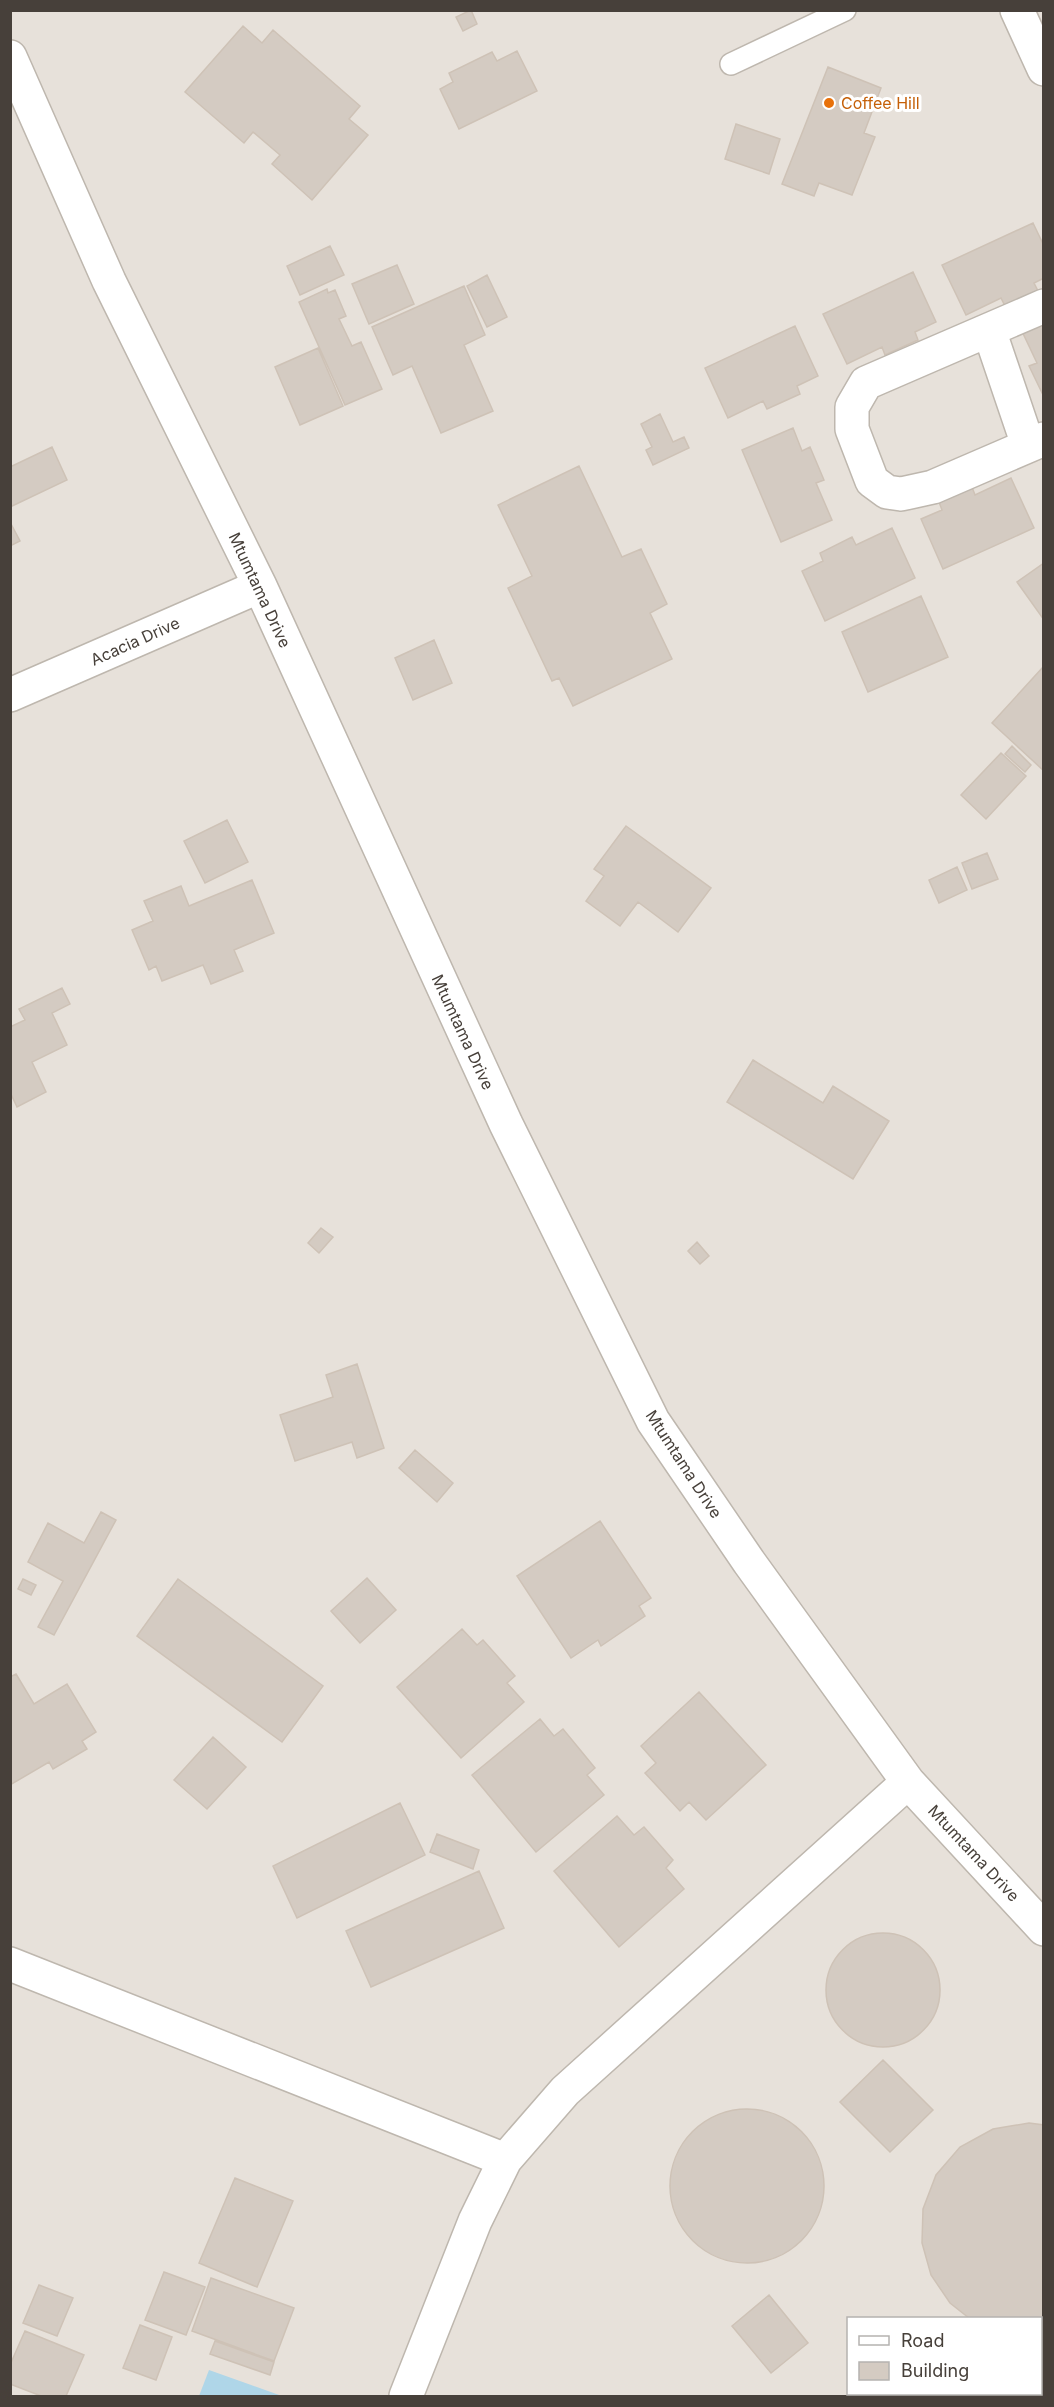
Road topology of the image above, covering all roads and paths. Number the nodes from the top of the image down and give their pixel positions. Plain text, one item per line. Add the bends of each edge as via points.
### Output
1 (845, 10) edge
2 (1017, 10) edge
3 (10, 57) edge
4 (731, 64) dead end
5 (1044, 69) edge
6 (1044, 306) edge
7 (989, 330) junction
8 (1036, 442) edge
9 (260, 586) junction
10 (10, 695) edge
11 (908, 1782) junction
12 (1044, 1929) edge
13 (10, 1964) edge
14 (505, 2160) junction
15 (405, 2397) edge

1 - 4 lane
2 - 5 street
3 - 9 street, Mtumtama Drive via 109,281
6 - 7 street
7 - 8 street
7 - 8 street via 866,383 852,407 852,429 872,481 887,492 901,494 933,487
9 - 10 street, Acacia Drive
9 - 11 street, Mtumtama Drive via 506,1124 653,1421
11 - 12 street, Mtumtama Drive
11 - 14 street via 565,2091
13 - 14 street
14 - 15 street via 475,2221

